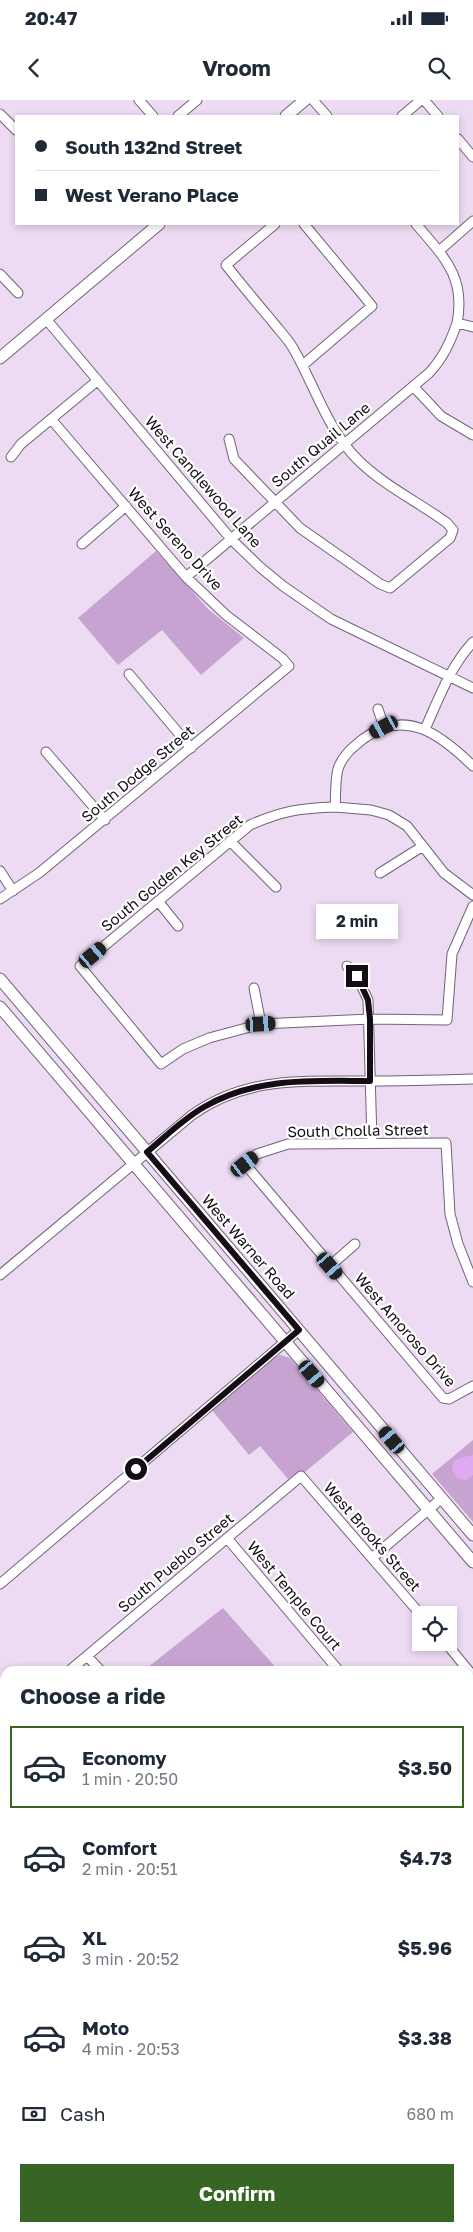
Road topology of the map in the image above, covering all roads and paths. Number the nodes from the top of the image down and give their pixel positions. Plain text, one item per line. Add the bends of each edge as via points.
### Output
1 (139, 100) edge
2 (197, 100) edge
3 (305, 100) edge
4 (314, 100) edge
5 (422, 100) edge
6 (0, 114) edge
7 (152, 115) edge
8 (179, 115) edge
9 (287, 115) edge
10 (326, 115) edge
11 (403, 115) edge
12 (437, 115) edge
13 (15, 129) edge
14 (459, 140) edge
15 (473, 157) edge
16 (473, 221) edge
17 (158, 225) edge
18 (274, 225) edge
19 (305, 225) edge
20 (417, 225) edge
21 (439, 251) junction
22 (0, 274) edge
23 (18, 293) dead end
24 (46, 319) junction
25 (457, 323) junction
26 (473, 327) edge
27 (0, 358) edge
28 (303, 365) junction
29 (97, 381) junction
30 (413, 386) junction
31 (51, 419) junction
32 (473, 435) edge
33 (229, 439) dead end
34 (344, 444) junction
35 (11, 457) dead end
36 (274, 502) junction
37 (126, 506) junction
38 (231, 539) junction
39 (82, 544) dead end
40 (186, 577) junction
41 (473, 642) edge
42 (289, 666) joint
43 (129, 674) dead end
44 (449, 675) junction
45 (473, 688) edge
46 (378, 708) dead end
47 (384, 727) junction
48 (425, 729) junction
49 (191, 748) junction
50 (46, 752) dead end
51 (473, 766) edge
52 (335, 807) junction
53 (105, 820) junction
54 (230, 841) junction
55 (422, 846) junction
56 (0, 871) edge
57 (380, 873) dead end
58 (276, 887) dead end
59 (13, 891) junction
60 (473, 895) edge
61 (0, 899) edge
62 (158, 901) junction
63 (473, 906) edge
64 (178, 926) dead end
65 (347, 966) dead end
66 (0, 979) edge
67 (254, 988) dead end
68 (0, 1007) edge
69 (370, 1019) junction
70 (261, 1024) junction
71 (473, 1079) edge
72 (370, 1081) junction
73 (372, 1142) junction
74 (147, 1152) junction
75 (133, 1164) junction
76 (245, 1164) joint
77 (355, 1244) dead end
78 (330, 1266) junction
79 (0, 1275) edge
80 (473, 1282) edge
81 (299, 1330) junction
82 (286, 1343) junction
83 (473, 1386) edge
84 (301, 1476) joint
85 (442, 1498) junction
86 (428, 1510) junction
87 (473, 1535) edge
88 (227, 1538) junction
89 (372, 1558) junction
90 (473, 1562) edge
91 (0, 1584) edge
92 (413, 1606) edge
93 (452, 1651) edge
94 (87, 1656) junction
95 (75, 1666) edge
96 (96, 1666) edge
97 (335, 1666) edge
98 (465, 1666) edge

1 - 7 street
2 - 8 street
3 - 9 main road
4 - 10 street
5 - 11 street
5 - 12 street
6 - 13 street
14 - 15 street
16 - 21 street
17 - 24 main road
18 - 28 street via 226,265 292,345
19 - 28 street via 372,306
20 - 21 street, South Quail Lane
21 - 25 street, South Quail Lane via 455,274 459,290
22 - 23 street
24 - 27 main road
24 - 29 street, West Candlewood Lane
25 - 26 street
25 - 30 street, South Quail Lane via 440,361
28 - 34 street via 320,405
29 - 31 street
29 - 38 street, West Candlewood Lane
30 - 32 street via 441,416
30 - 34 street, South Quail Lane
31 - 35 street via 21,444
31 - 37 street, West Sereno Drive
33 - 36 street via 234,459
34 - 36 street, South Quail Lane
34 - 36 street via 389,486 447,523 453,530 450,538 390,588 300,528
36 - 38 street, South Quail Lane
37 - 39 street
37 - 40 street, West Sereno Drive
38 - 40 street, South Quail Lane
38 - 44 street, West Candlewood Lane via 284,586 331,619
40 - 42 street, West Sereno Drive via 226,615
41 - 44 street
42 - 49 street, South Dodge Street
43 - 49 street
44 - 45 street, West Candlewood Lane
44 - 48 street
46 - 47 street
47 - 48 street via 406,724
47 - 52 street via 351,748 338,767
48 - 51 street
49 - 53 street, South Dodge Street
50 - 53 street
52 - 54 street, South Golden Key Street via 278,813 250,825
52 - 55 street, South Golden Key Street via 389,814 407,826
53 - 59 street, South Dodge Street
54 - 58 street
54 - 62 street, South Golden Key Street
55 - 57 street
55 - 60 street, South Golden Key Street via 444,873
56 - 59 street
59 - 61 street, South Dodge Street
62 - 64 street
62 - 70 street, South Golden Key Street via 80,966 161,1064 183,1049 209,1038
63 - 69 street via 452,954 447,1020
65 - 69 street via 357,976 368,1000
66 - 74 main road, West Warner Road
67 - 70 street
68 - 75 main road
69 - 70 street
69 - 72 street
71 - 72 street
72 - 73 street
72 - 74 street via 276,1083 239,1090 203,1107
73 - 76 street, South Cholla Street via 288,1144 258,1154
73 - 80 street, South Cholla Street via 446,1142 450,1214
74 - 75 street
74 - 81 main road, West Warner Road
75 - 79 street
75 - 82 main road
76 - 78 street, West Amoroso Drive
77 - 78 street
78 - 83 street, West Amoroso Drive via 444,1398
81 - 82 street
81 - 85 main road, West Warner Road
82 - 86 main road
82 - 91 street
84 - 88 street, South Pueblo Street
84 - 89 street, West Brooks Street
85 - 86 street
85 - 87 main road, West Warner Road
86 - 89 street
86 - 90 main road
88 - 94 street, South Pueblo Street
88 - 97 street, West Temple Court
89 - 92 street, West Brooks Street
93 - 98 street
94 - 95 street, South Pueblo Street
94 - 96 street

